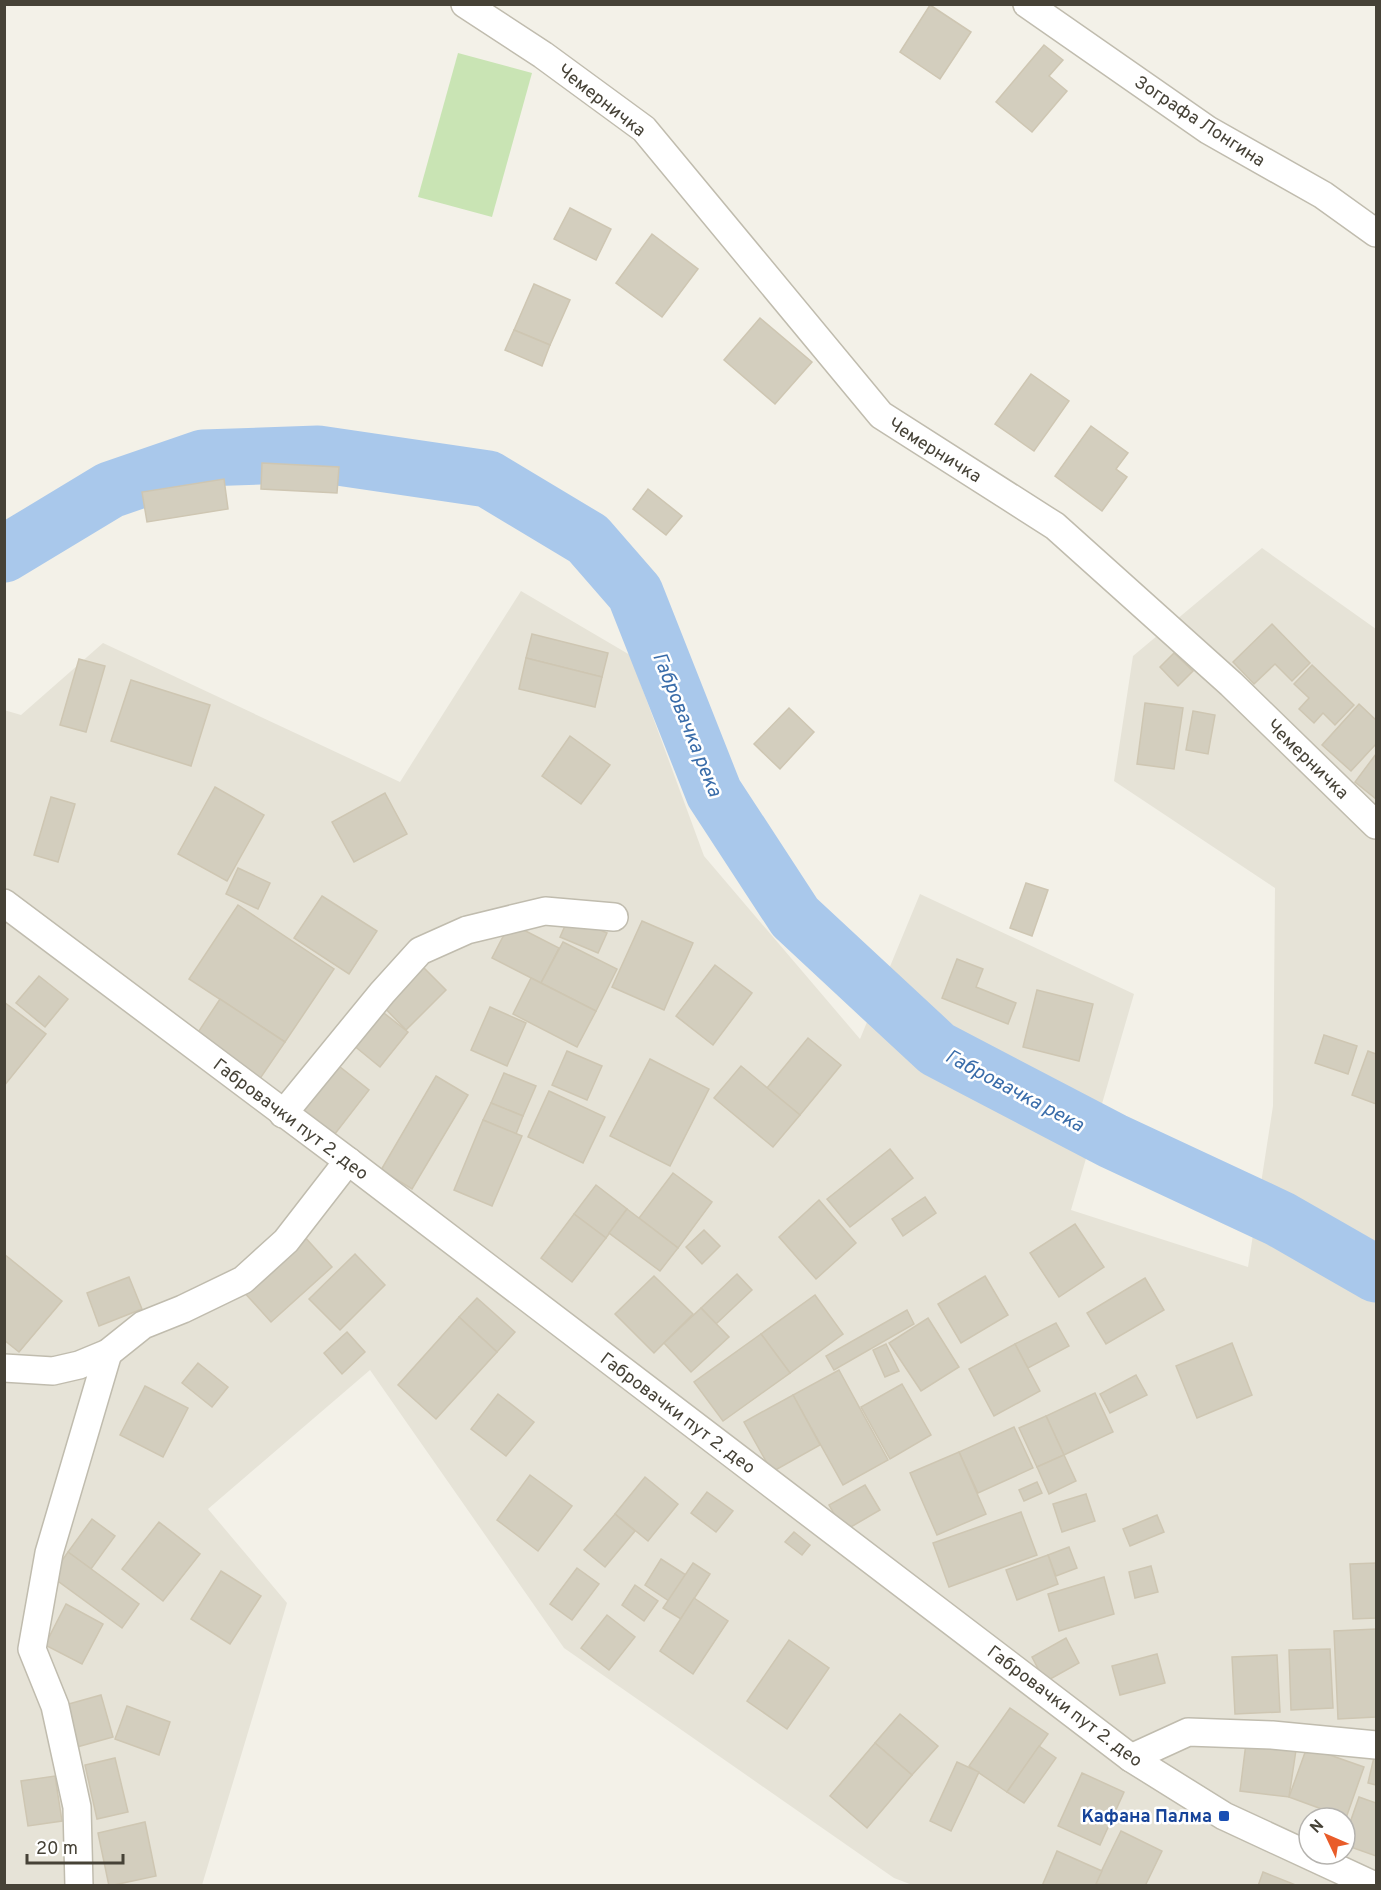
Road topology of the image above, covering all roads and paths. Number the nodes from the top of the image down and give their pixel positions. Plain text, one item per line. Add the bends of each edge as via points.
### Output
1 (465, 4) edge
2 (1027, 4) edge
3 (1377, 233) edge
4 (1377, 825) edge
5 (4, 903) edge
6 (614, 916) dead end
7 (283, 1114) junction
8 (348, 1161) junction
9 (108, 1353) junction
10 (5, 1368) edge
11 (1377, 1745) edge
12 (1131, 1758) junction
13 (79, 1886) edge
14 (1375, 1886) edge

1 - 4 street, Чемерничка via 644,129 880,415 1055,526 1231,684
2 - 3 street, Зографа Лонгина via 1208,130 1323,195
5 - 7 street, Габровачки пут 2. део
6 - 7 street via 546,910 466,930 420,951
7 - 8 street, Габровачки пут 2. део
8 - 9 street via 286,1241 243,1280 143,1325
8 - 12 street, Габровачки пут 2. део
9 - 10 street via 53,1371
9 - 13 street via 49,1553 32,1649 56,1706 77,1807
11 - 12 street via 1188,1732
12 - 14 street, Габровачки пут 2. део via 1224,1816

